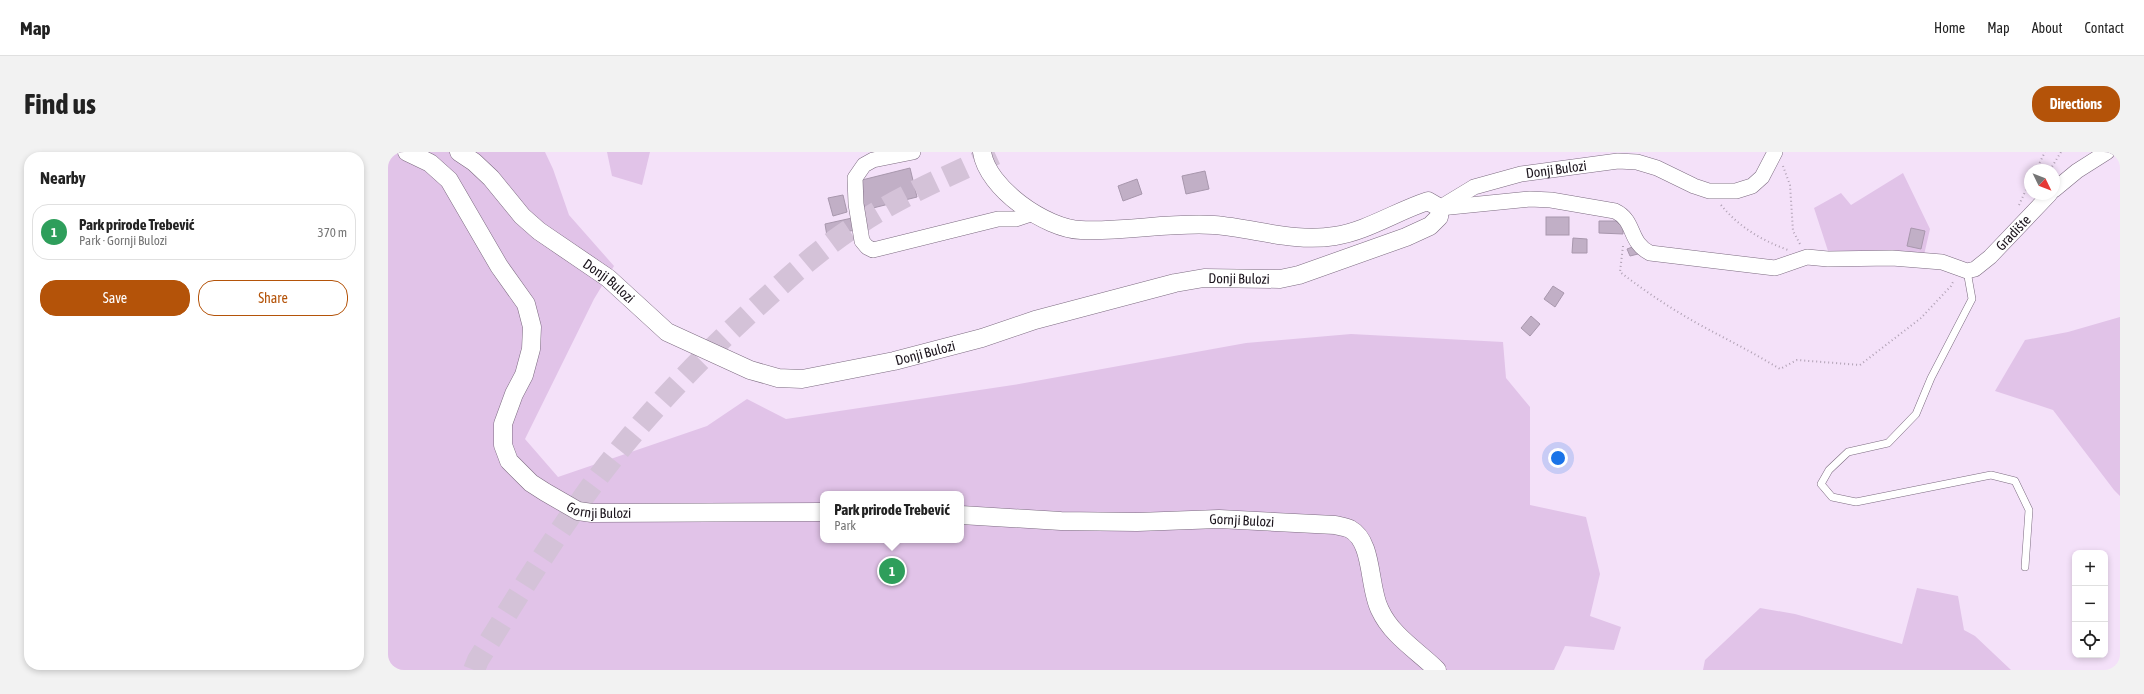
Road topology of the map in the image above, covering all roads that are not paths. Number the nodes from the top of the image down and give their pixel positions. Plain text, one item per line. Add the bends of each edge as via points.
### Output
1 (407, 152) edge
2 (459, 152) edge
3 (914, 152) edge
4 (982, 152) edge
5 (1775, 152) edge
6 (2107, 152) edge
7 (2060, 185) edge
8 (2045, 200) edge
9 (1440, 208) junction
10 (1034, 212) junction
11 (1967, 270) junction
12 (820, 512) edge
13 (964, 515) edge
14 (2025, 567) dead end
15 (1437, 670) edge

1 - 12 street, Gornji Bulozi via 430,163 449,180 499,266 526,304 532,327 531,349 524,375 503,424 503,445 509,461 532,483 578,511 609,514
2 - 9 street, Donji Bulozi via 491,178 518,211 539,231 608,278 667,332 750,370 778,378 802,379 901,359 1175,283 1204,278 1280,279 1299,275 1430,226 1439,217
3 - 10 street via 873,160 864,165 855,178 862,241 867,247 873,250 998,219 1016,219
4 - 10 street via 990,174 1000,188
5 - 9 street, Donji Bulozi via 1762,177 1752,186 1736,191 1709,191 1657,168 1637,162 1618,161 1521,174 1474,187
6 - 7 street
8 - 11 street, Gradište via 2008,240
9 - 10 street via 1428,201 1348,233 1315,238 1282,236 1214,225 1171,224 1080,230 1062,226
9 - 11 street via 1504,200 1551,200 1615,211 1623,215 1629,221 1634,239 1641,248 1650,253 1775,268 1807,257 1892,258 1942,262
11 - 14 lane via 1972,299 1931,378 1916,414 1888,443 1848,452 1829,470 1821,484 1832,497 1856,502 1991,475 2015,481 2029,510
13 - 15 street, Gornji Bulozi via 1122,522 1239,520 1335,525 1350,529 1361,538 1366,549 1373,591 1380,611 1395,632

